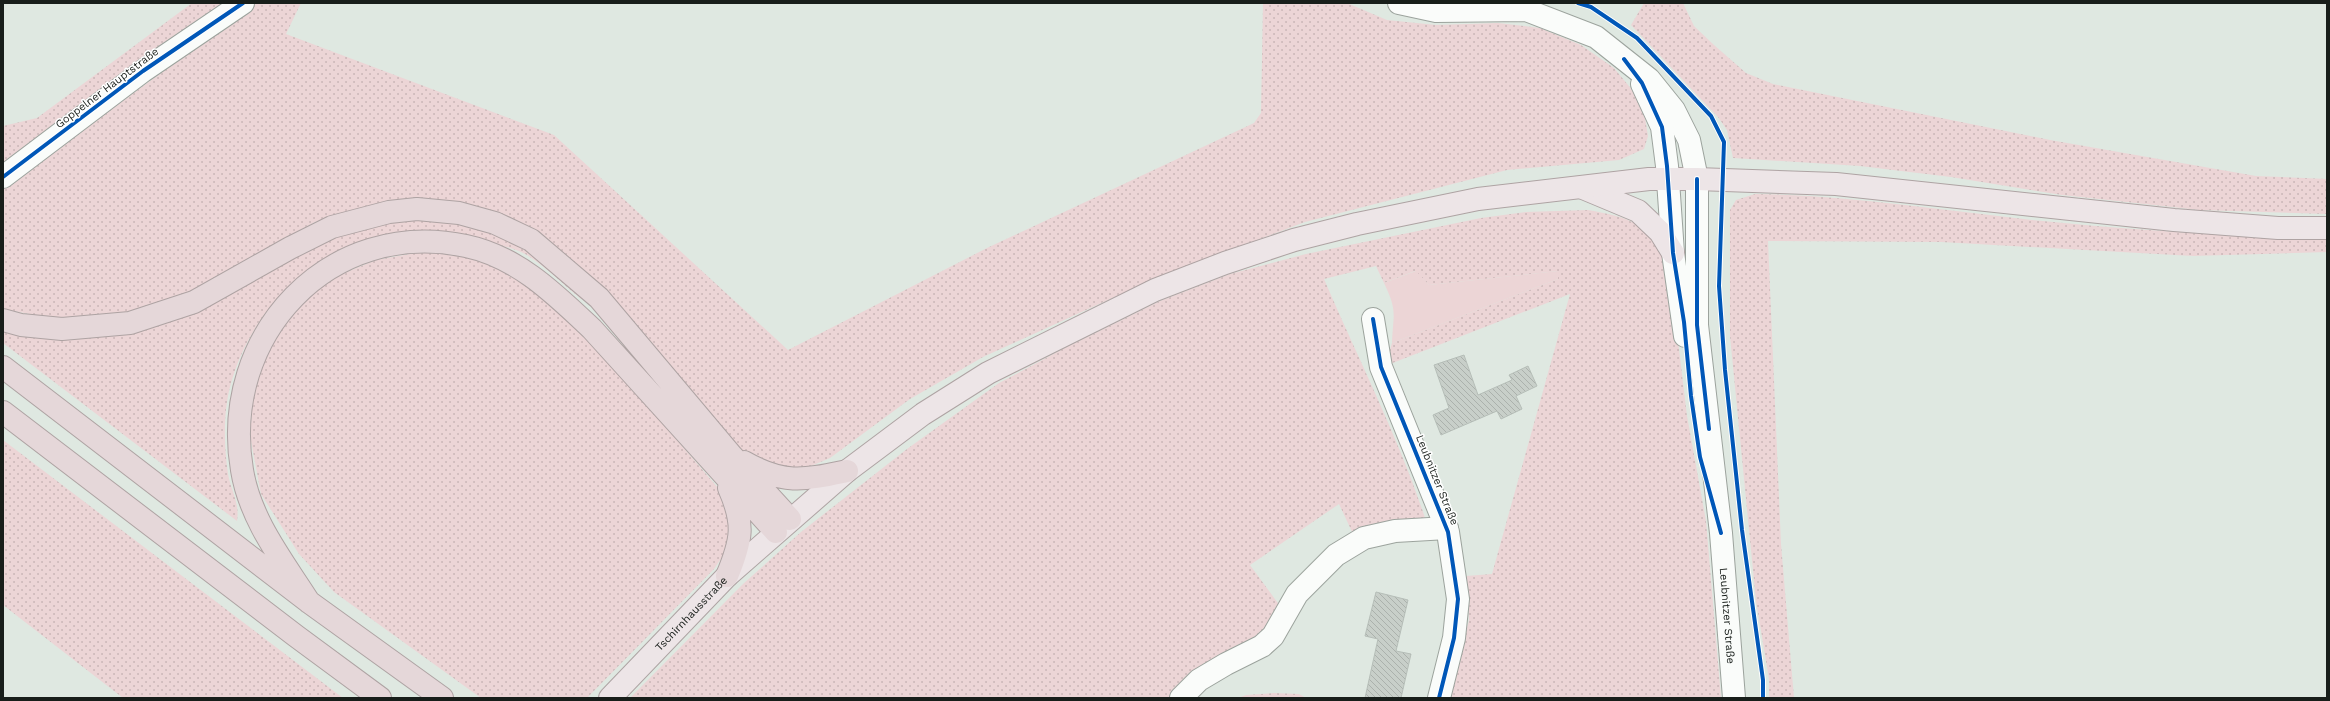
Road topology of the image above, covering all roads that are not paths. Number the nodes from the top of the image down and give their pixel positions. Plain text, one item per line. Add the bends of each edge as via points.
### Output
1 (243, 3) edge
2 (1399, 3) edge
3 (1624, 59) junction
4 (3, 177) edge
5 (1697, 179) junction
6 (1667, 180) junction
7 (1582, 187) junction
8 (2327, 228) edge
9 (1673, 253) junction
10 (1373, 319) dead end
11 (3, 320) edge
12 (3, 368) edge
13 (3, 412) edge
14 (732, 456) junction
15 (847, 471) junction
16 (724, 478) junction
17 (783, 526) junction
18 (1446, 528) junction
19 (1721, 533) junction
20 (727, 576) junction
21 (309, 602) junction
22 (380, 698) edge
23 (442, 698) edge
24 (610, 698) edge
25 (1181, 698) edge
26 (1439, 698) edge
27 (1734, 698) edge

1 - 4 street, Goppelner Hauptstraße via 143,71
2 - 3 street via 1436,11 1526,10 1596,37
3 - 5 street via 1649,79 1674,110 1689,140
3 - 6 street via 1642,83 1662,127
5 - 6 main road, Tschirnhausstraße
5 - 8 main road, Tschirnhausstraße via 1836,184 2174,220 2278,228
5 - 19 street via 1697,325
6 - 7 main road, Tschirnhausstraße
6 - 9 street
7 - 9 main road via 1638,211 1660,232
7 - 15 main road, Tschirnhausstraße via 1478,199 1357,224 1294,240 1155,290 988,373 923,414
9 - 19 street via 1700,457
10 - 18 street, Leubnitzer Straße via 1381,368
11 - 14 highway via 22,325 62,329 130,323 194,302 290,248 332,228 389,212 417,209 459,213 495,223 531,240 599,298
12 - 21 highway
13 - 22 highway
14 - 15 highway via 763,473 782,478 806,480
14 - 17 highway
15 - 17 main road, Tschirnhausstraße
16 - 17 highway
16 - 20 highway via 739,510 739,547
16 - 21 highway via 592,329 561,299 516,263 468,246 440,242 414,241 371,249 314,278 290,301 265,333 249,364 241,394 238,435 242,470 249,498 262,529
17 - 20 main road, Tschirnhausstraße
18 - 25 street via 1395,531 1364,538 1336,555 1297,594 1273,636 1262,646 1199,680
18 - 26 street, Leubnitzer Straße via 1458,599 1454,638
19 - 27 street, Leubnitzer Straße
20 - 24 main road, Tschirnhausstraße
21 - 23 highway

